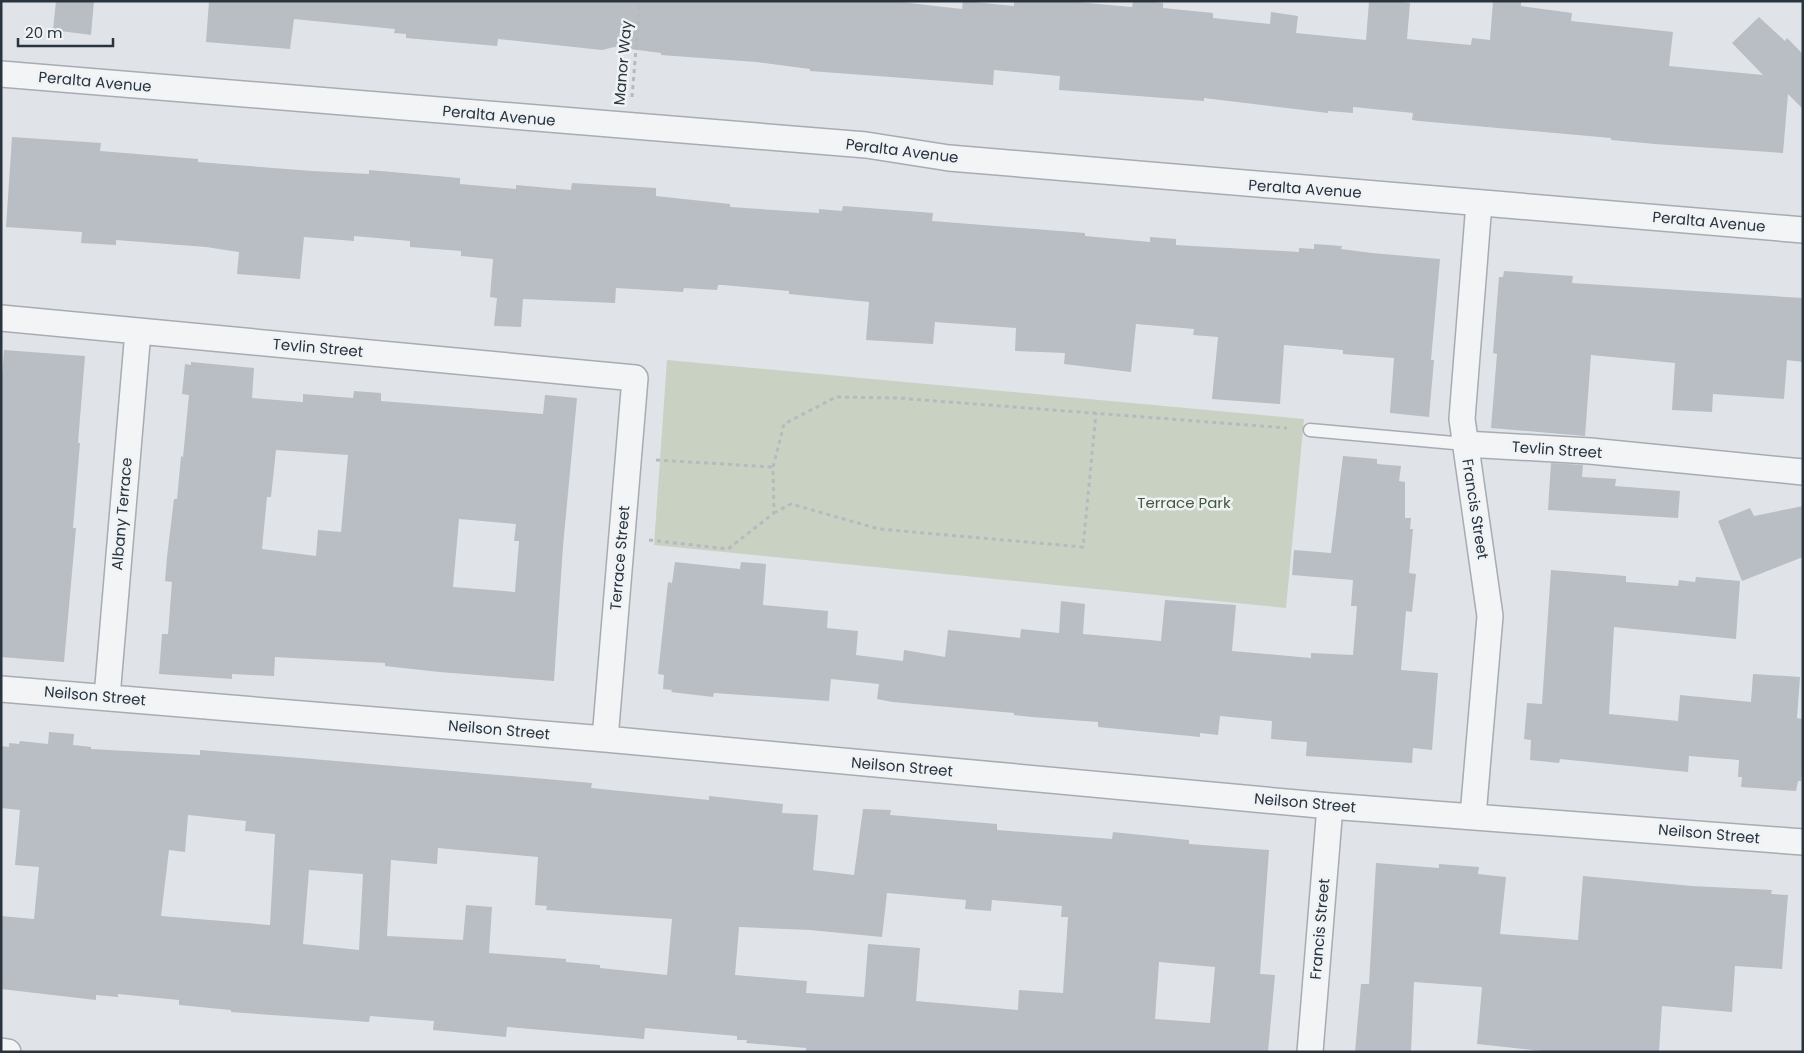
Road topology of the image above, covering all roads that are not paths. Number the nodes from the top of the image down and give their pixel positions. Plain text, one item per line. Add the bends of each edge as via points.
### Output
1 (1, 74) edge
2 (1480, 203) junction
3 (1803, 230) edge
4 (1, 318) edge
5 (138, 331) junction
6 (635, 378) joint
7 (1310, 430) road end
8 (1466, 444) junction
9 (1803, 472) edge
10 (1, 689) edge
11 (107, 697) junction
12 (604, 739) junction
13 (1330, 806) junction
14 (1473, 816) junction
15 (1803, 842) edge
16 (1, 1051) edge
17 (8, 1052) edge
18 (1310, 1052) edge

1 - 2 street, Peralta Avenue via 866,145 949,158
2 - 3 street, Peralta Avenue
2 - 8 street, Francis Street via 1462,419
4 - 5 street, Tevlin Street
5 - 6 street, Tevlin Street
5 - 11 street, Albany Terrace
6 - 12 street, Terrace Street
7 - 8 lane, Tevlin Street
8 - 9 street, Tevlin Street via 1590,451
8 - 14 street, Francis Street via 1490,616
10 - 11 street, Neilson Street
11 - 12 street, Neilson Street
12 - 13 street, Neilson Street
13 - 14 street, Neilson Street
13 - 18 street, Francis Street
14 - 15 street, Neilson Street
16 - 17 street

